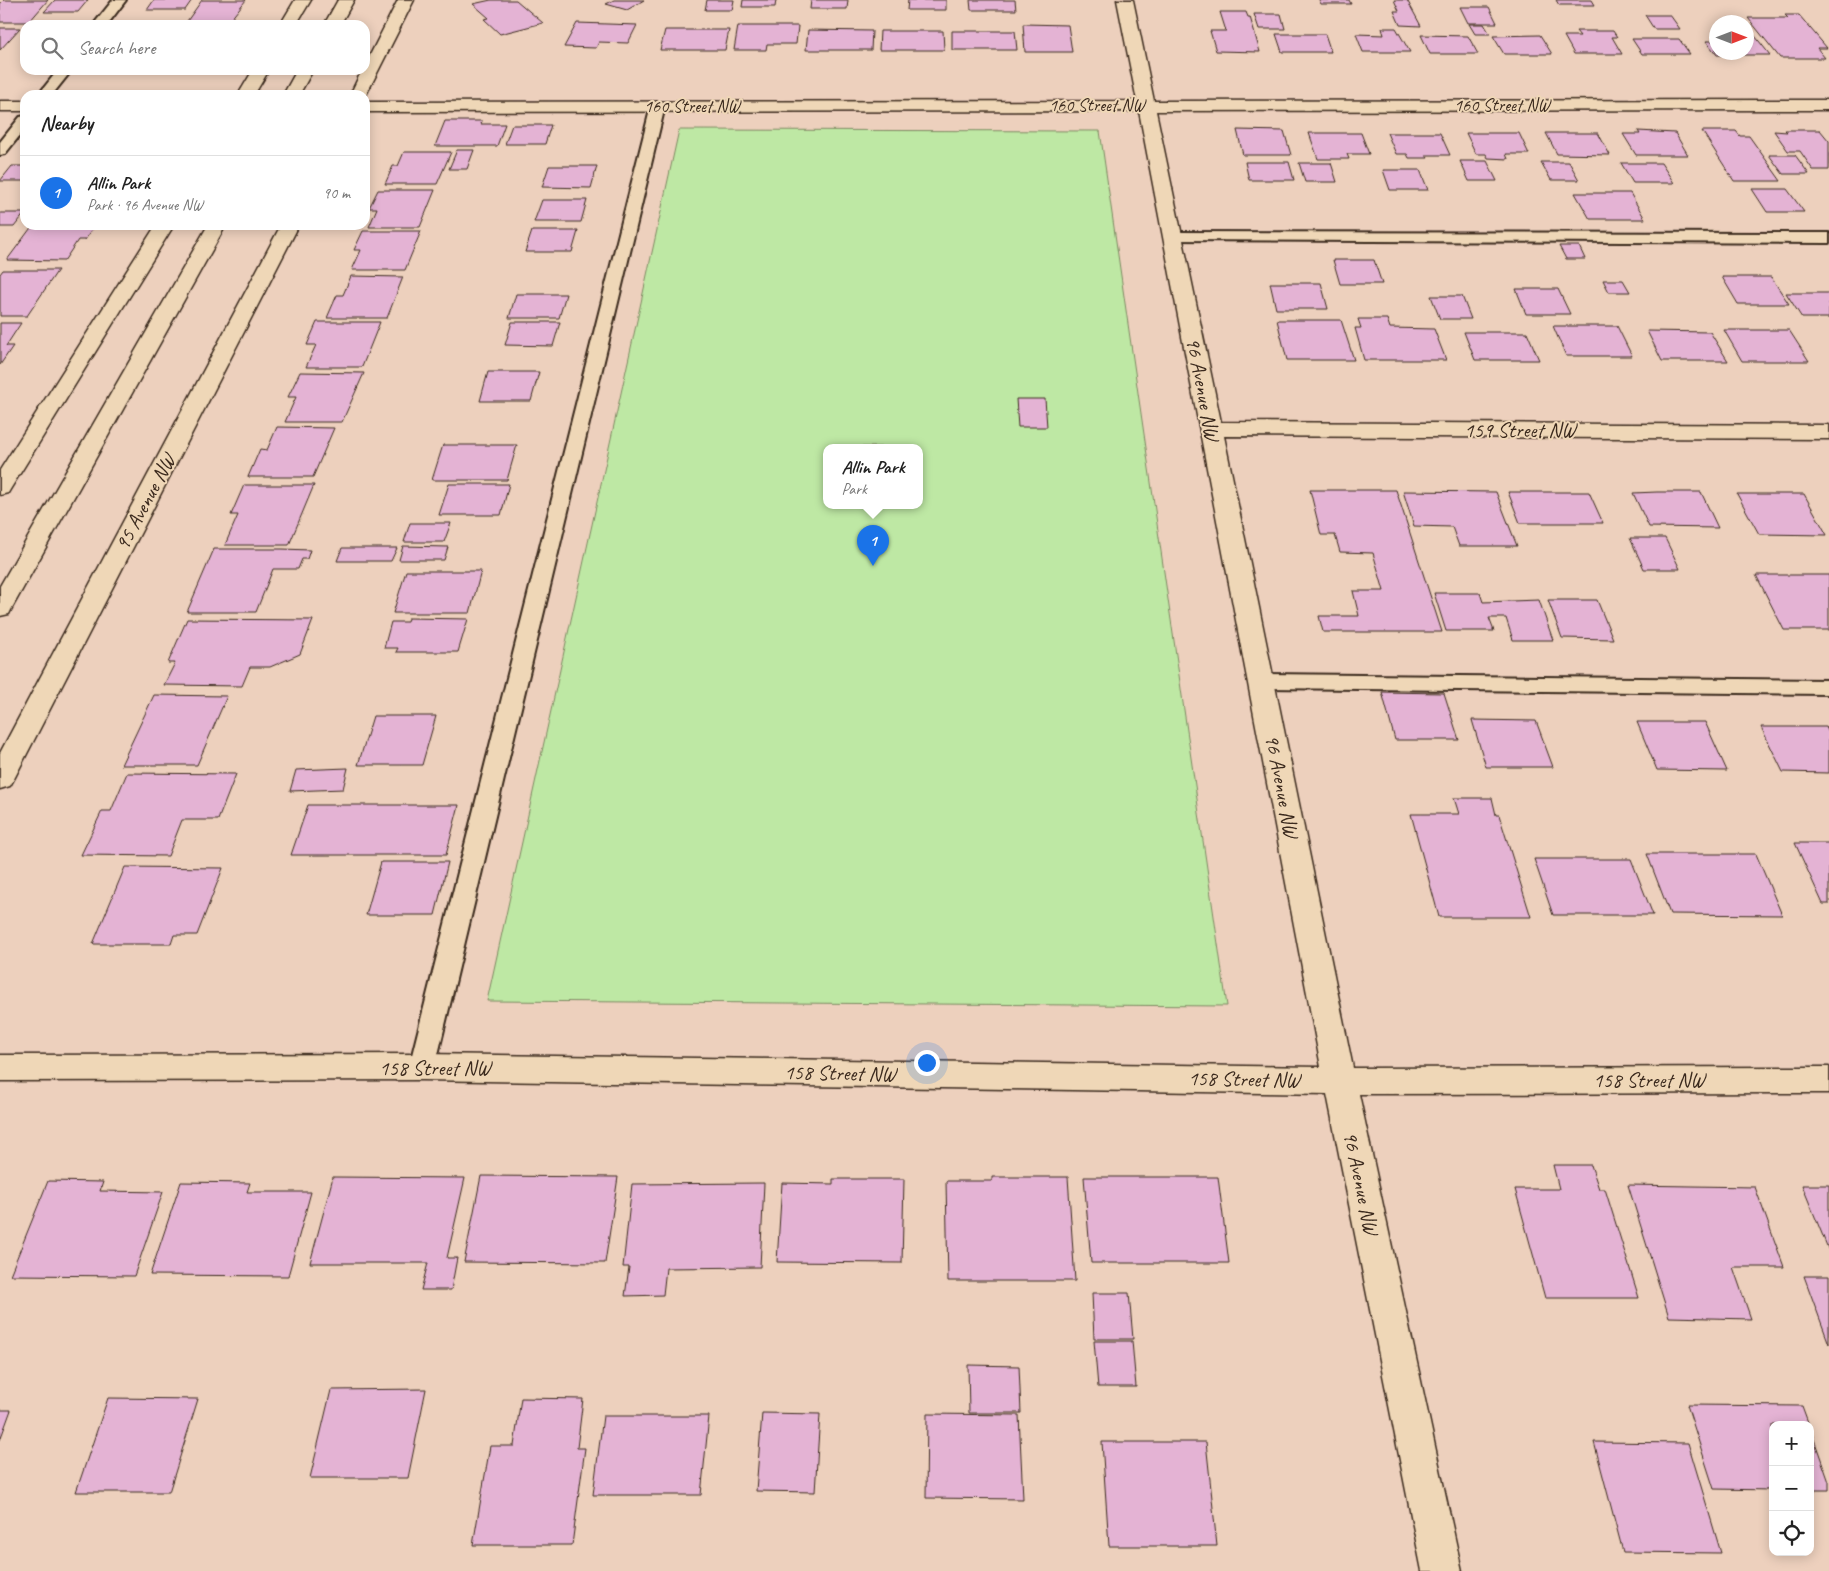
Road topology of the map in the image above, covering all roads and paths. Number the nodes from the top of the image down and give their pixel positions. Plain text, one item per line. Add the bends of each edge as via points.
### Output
1 (120, 0) edge
2 (303, 0) edge
3 (346, 0) edge
4 (406, 0) edge
5 (1126, 0) edge
6 (104, 20) edge
7 (291, 20) edge
8 (335, 20) edge
9 (370, 71) edge
10 (60, 75) edge
11 (258, 75) edge
12 (302, 75) edge
13 (368, 75) edge
14 (49, 90) edge
15 (249, 90) edge
16 (294, 90) edge
17 (361, 90) edge
18 (1147, 105) junction
19 (1829, 105) edge
20 (0, 106) edge
21 (20, 106) edge
22 (658, 106) junction
23 (370, 107) edge
24 (20, 126) edge
25 (0, 151) edge
26 (162, 230) edge
27 (214, 230) edge
28 (287, 230) edge
29 (1172, 237) junction
30 (1829, 238) edge
31 (1211, 429) junction
32 (1829, 432) edge
33 (0, 488) edge
34 (0, 608) edge
35 (1262, 681) junction
36 (1829, 687) edge
37 (0, 779) edge
38 (422, 1067) junction
39 (0, 1068) edge
40 (1340, 1080) junction
41 (1829, 1080) edge
42 (1442, 1571) edge

1 - 6 lane
2 - 7 street
3 - 8 street
4 - 9 street
5 - 18 street, 96 Avenue NW
10 - 14 lane
11 - 15 street
12 - 16 street
13 - 17 street
18 - 19 street, 160 Street NW
18 - 22 street, 160 Street NW
18 - 29 street, 96 Avenue NW
20 - 21 street
22 - 23 street, 160 Street NW
22 - 38 lane
24 - 25 lane
26 - 33 street
27 - 34 street
28 - 37 street, 95 Avenue NW
29 - 30 lane
29 - 31 street, 96 Avenue NW
31 - 32 street, 159 Street NW
31 - 35 street, 96 Avenue NW
35 - 36 lane
35 - 40 street, 96 Avenue NW
38 - 39 street, 158 Street NW
38 - 40 street, 158 Street NW
40 - 41 street, 158 Street NW
40 - 42 street, 96 Avenue NW

